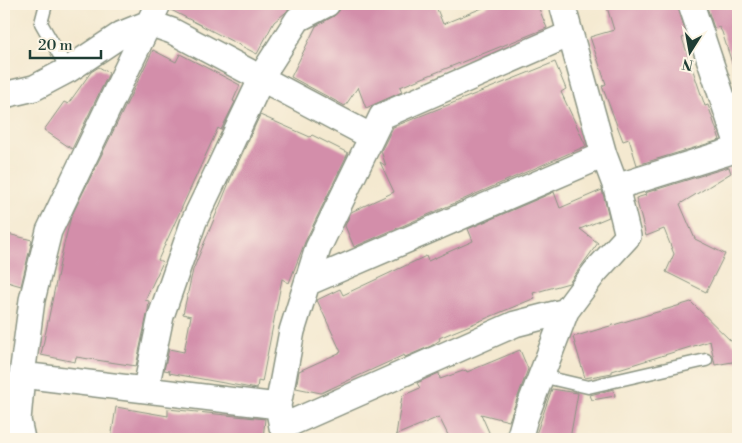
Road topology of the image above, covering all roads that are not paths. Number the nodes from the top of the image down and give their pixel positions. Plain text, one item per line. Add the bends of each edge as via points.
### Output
1 (46, 4) edge
2 (327, 4) edge
3 (562, 4) edge
4 (691, 4) edge
5 (154, 13) edge
6 (570, 34) junction
7 (68, 70) junction
8 (262, 79) junction
9 (4, 95) edge
10 (372, 137) junction
11 (738, 147) edge
12 (604, 156) junction
13 (616, 187) junction
14 (307, 283) junction
15 (566, 311) junction
16 (706, 360) dead end
17 (22, 374) junction
18 (541, 376) junction
19 (146, 388) junction
20 (280, 424) edge
21 (22, 439) edge
22 (519, 439) edge

1 - 7 lane via 41,23
2 - 8 street via 298,19
3 - 6 street
4 - 11 street
5 - 7 street
5 - 8 street via 172,31
5 - 17 street via 48,231 32,300
6 - 10 street via 382,116
6 - 12 street
7 - 9 street via 34,88
8 - 10 street
8 - 19 street via 194,222 161,316
10 - 14 street via 318,248
11 - 13 street
12 - 13 street
12 - 14 street
13 - 15 street via 628,236
14 - 20 street via 292,331
15 - 18 street
15 - 20 street via 515,324
16 - 18 lane via 588,387
17 - 19 street
17 - 21 street via 18,420
18 - 22 street
19 - 20 street

